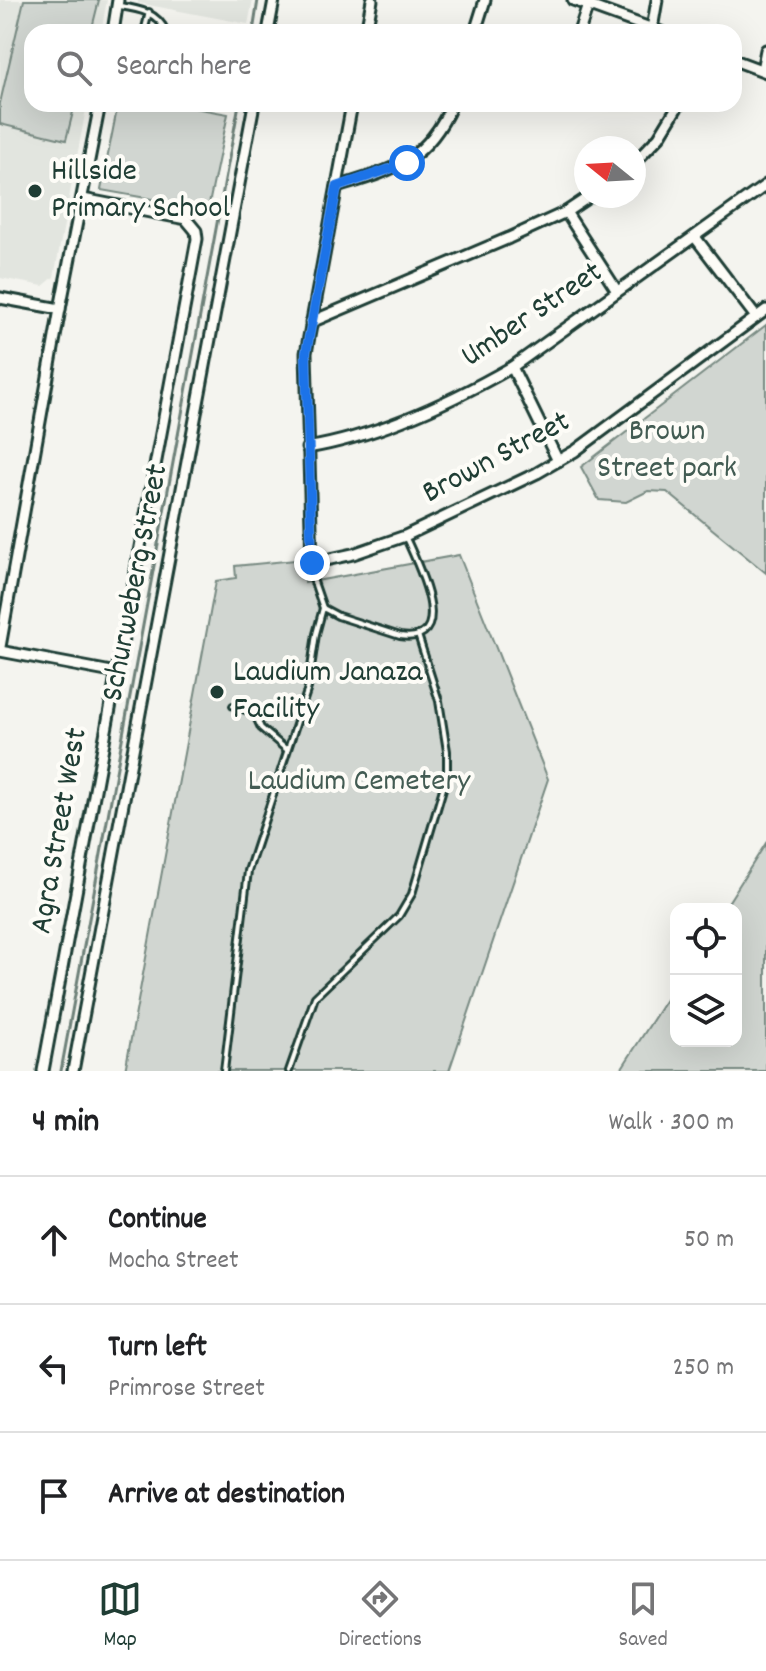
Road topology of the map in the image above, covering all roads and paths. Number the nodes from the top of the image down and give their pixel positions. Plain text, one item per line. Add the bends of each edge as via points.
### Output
1 (274, 0) edge
2 (372, 0) edge
3 (485, 0) edge
4 (573, 0) edge
5 (657, 0) edge
6 (118, 2) edge
7 (588, 5) junction
8 (149, 12) junction
9 (114, 24) edge
10 (146, 24) edge
11 (162, 24) edge
12 (270, 24) edge
13 (368, 24) edge
14 (478, 24) edge
15 (582, 24) edge
16 (640, 24) edge
17 (656, 24) edge
18 (766, 50) edge
19 (742, 63) edge
20 (764, 71) edge
21 (99, 112) edge
22 (253, 112) edge
23 (351, 112) edge
24 (448, 112) edge
25 (674, 112) edge
26 (646, 151) edge
27 (766, 185) edge
28 (337, 187) junction
29 (83, 199) junction
30 (574, 207) edge
31 (566, 212) junction
32 (695, 237) junction
33 (617, 291) junction
34 (0, 298) edge
35 (60, 309) junction
36 (766, 310) edge
37 (756, 317) junction
38 (311, 322) junction
39 (512, 367) junction
40 (307, 448) junction
41 (558, 461) junction
42 (405, 536) junction
43 (312, 563) junction
44 (323, 608) junction
45 (418, 635) junction
46 (0, 649) edge
47 (117, 673) junction
48 (233, 706) dead end
49 (302, 707) junction
50 (255, 713) junction
51 (287, 750) junction
52 (43, 1071) edge
53 (73, 1071) edge
54 (224, 1071) edge
55 (289, 1071) edge

1 - 12 street
2 - 13 street
3 - 14 street
4 - 7 street
5 - 17 street
6 - 8 lane
6 - 9 street
7 - 15 street
7 - 16 street
8 - 10 lane
8 - 11 lane
18 - 20 street
19 - 20 street
21 - 29 street
22 - 53 street, Schurweberg Street
23 - 28 street
24 - 28 street via 431,142 407,163
25 - 26 street
27 - 32 street, Umber Street
28 - 38 street
29 - 35 street
29 - 47 street, Agra Street West via 186,219 197,239
30 - 31 street
31 - 33 street
31 - 38 street
32 - 33 street, Umber Street
32 - 37 street
33 - 39 street, Umber Street
34 - 35 street
35 - 46 street
36 - 37 street, Brown Street
37 - 41 street, Brown Street
38 - 40 street via 305,378
39 - 40 street, Umber Street via 379,429
39 - 41 street
40 - 43 street
41 - 42 street, Brown Street
42 - 43 street, Brown Street
42 - 45 lane via 432,603 427,625
43 - 44 lane
44 - 45 lane via 400,636
44 - 49 lane
45 - 55 lane via 439,701 447,751 447,775 421,864 399,916 315,997
46 - 47 street
47 - 52 street, Agra Street West
48 - 50 lane
49 - 50 lane
49 - 51 lane
50 - 51 lane via 261,728
51 - 54 lane via 248,871

